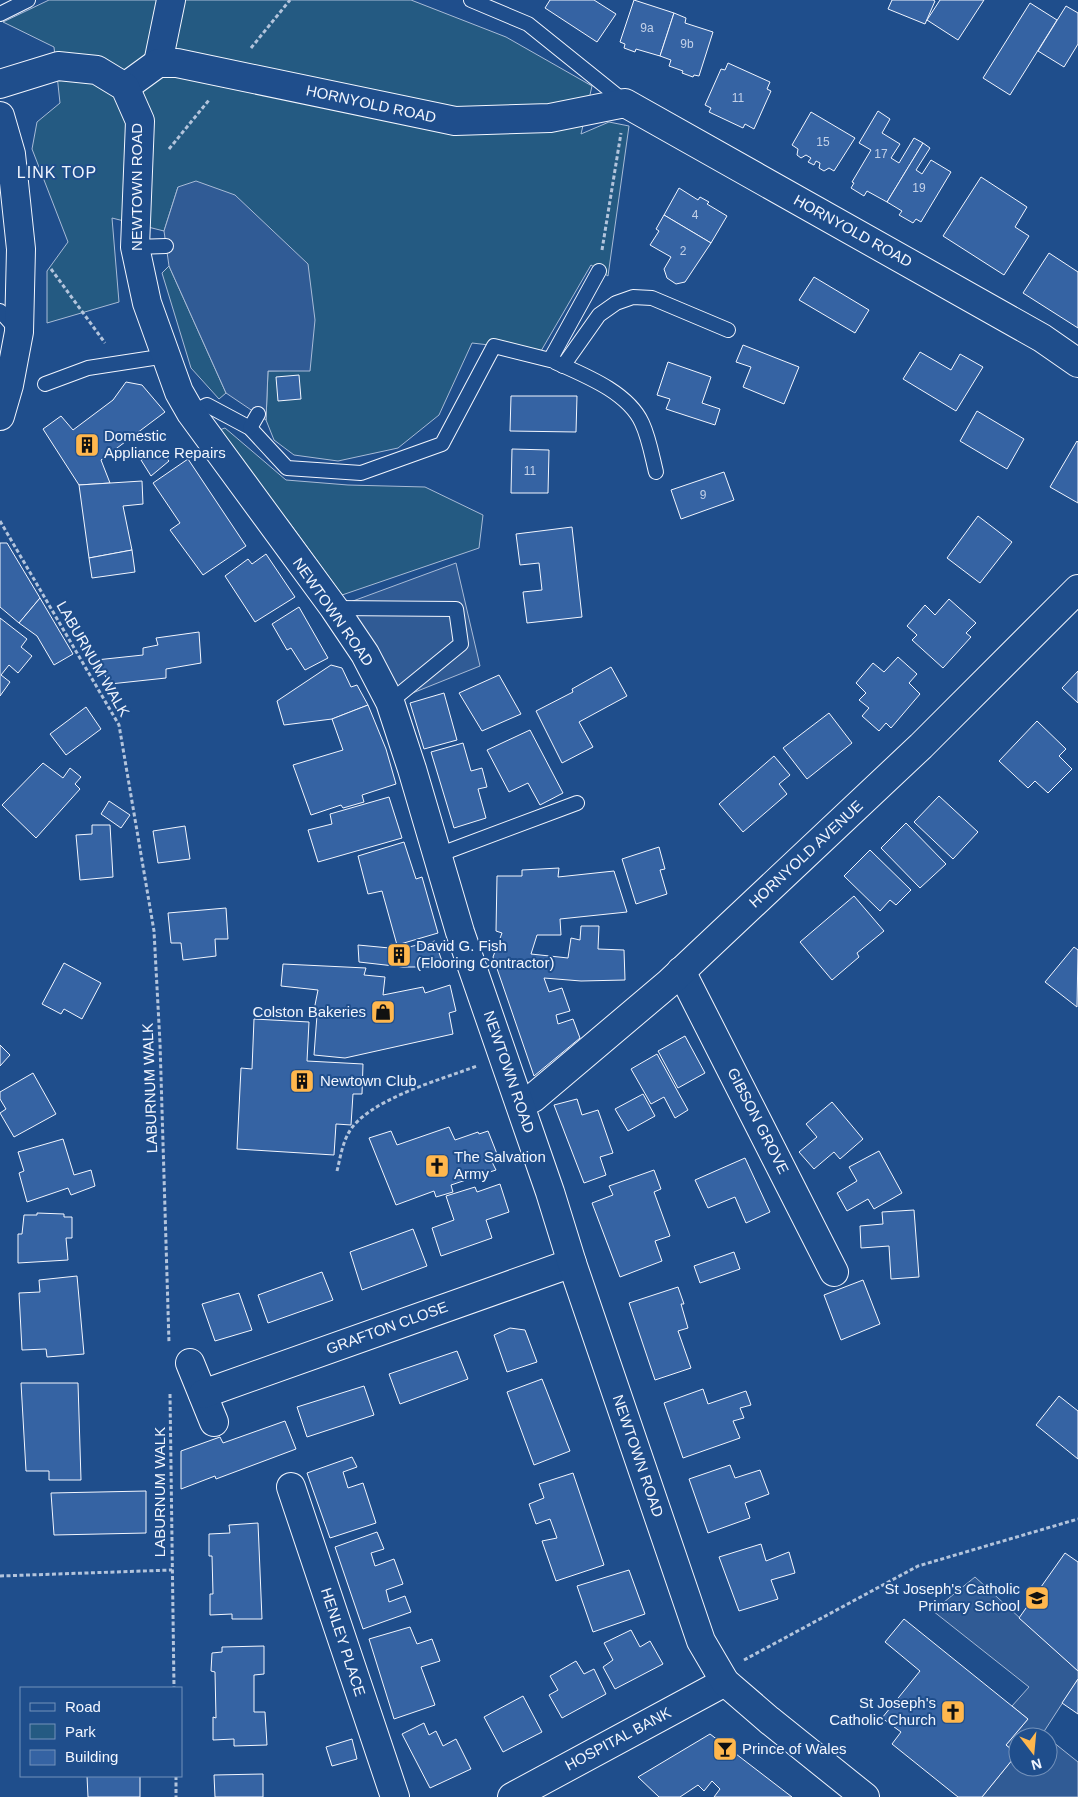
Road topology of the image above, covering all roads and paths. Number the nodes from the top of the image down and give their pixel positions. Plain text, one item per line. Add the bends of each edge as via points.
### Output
1 (28, 0) edge
2 (171, 0) edge
3 (471, 0) edge
4 (0, 14) edge
5 (158, 63) junction
6 (0, 84) edge
7 (125, 87) junction
8 (625, 103) junction
9 (0, 116) edge
10 (166, 246) dead end
11 (135, 247) junction
12 (48, 265) dead end
13 (599, 271) joint
14 (0, 311) edge
15 (728, 330) dead end
16 (18, 332) junction
17 (166, 356) junction
18 (550, 360) junction
19 (1078, 362) edge
20 (120, 363) junction
21 (563, 366) junction
22 (45, 384) dead end
23 (2, 401) edge
24 (191, 413) junction
25 (258, 414) dead end
26 (250, 428) junction
27 (656, 472) dead end
28 (0, 521) edge
29 (1078, 589) edge
30 (334, 608) junction
31 (390, 702) junction
32 (578, 803) dead end
33 (438, 855) junction
34 (681, 971) junction
35 (503, 1057) junction
36 (520, 1104) junction
37 (337, 1171) dead end
38 (572, 1263) junction
39 (834, 1272) dead end
40 (180, 1356) joint
41 (170, 1386) dead end
42 (203, 1394) junction
43 (214, 1422) dead end
44 (291, 1487) dead end
45 (1078, 1520) edge
46 (172, 1570) junction
47 (0, 1576) edge
48 (722, 1677) junction
49 (174, 1687) edge
50 (176, 1777) edge
51 (176, 1797) edge
52 (395, 1797) edge
53 (512, 1797) edge
54 (865, 1797) edge

1 - 4 lane
2 - 5 main road
3 - 8 lane, HORNYOLD ROAD via 528,24
5 - 7 main road
5 - 8 main road, HORNYOLD ROAD via 177,63 455,121 550,118
6 - 7 main road via 58,66 98,70
7 - 11 main road, NEWTOWN ROAD via 140,121
8 - 13 path
8 - 19 main road, HORNYOLD ROAD via 1042,338
9 - 16 main road via 11,154 21,250
10 - 11 lane
11 - 17 main road, NEWTOWN ROAD via 147,303
12 - 20 path
13 - 18 lane
14 - 16 lane
15 - 21 lane via 652,298 633,297 616,303 599,315
16 - 23 main road via 10,385
17 - 20 lane
17 - 24 main road, NEWTOWN ROAD via 179,392
18 - 21 lane
18 - 26 lane via 494,346 442,444 361,474 287,468
20 - 22 lane via 88,368
21 - 27 lane via 599,383 635,411
24 - 26 lane via 207,405
24 - 30 main road, NEWTOWN ROAD
25 - 26 lane
28 - 40 path, LABURNUM WALK via 119,725 154,931
29 - 34 main road, HORNYOLD AVENUE via 921,746
30 - 31 main road, NEWTOWN ROAD via 365,654
30 - 31 lane via 456,609 461,644
31 - 33 main road, NEWTOWN ROAD
32 - 33 lane
33 - 35 main road, NEWTOWN ROAD via 460,932
34 - 36 main road, HORNYOLD AVENUE via 533,1098
34 - 39 main road, GIBSON GROVE
35 - 36 main road, NEWTOWN ROAD
35 - 37 path via 396,1096 364,1116 348,1132
36 - 38 main road, NEWTOWN ROAD
38 - 42 main road, GRAFTON CLOSE
38 - 48 main road, NEWTOWN ROAD via 700,1641
40 - 42 main road
41 - 46 path, LABURNUM WALK
42 - 43 main road
44 - 52 main road, HENLEY PLACE
45 - 48 path via 918,1566
46 - 47 path
46 - 49 path, LABURNUM WALK
48 - 53 main road, HOSPITAL BANK
48 - 54 main road, NEWTOWN ROAD
50 - 51 path

